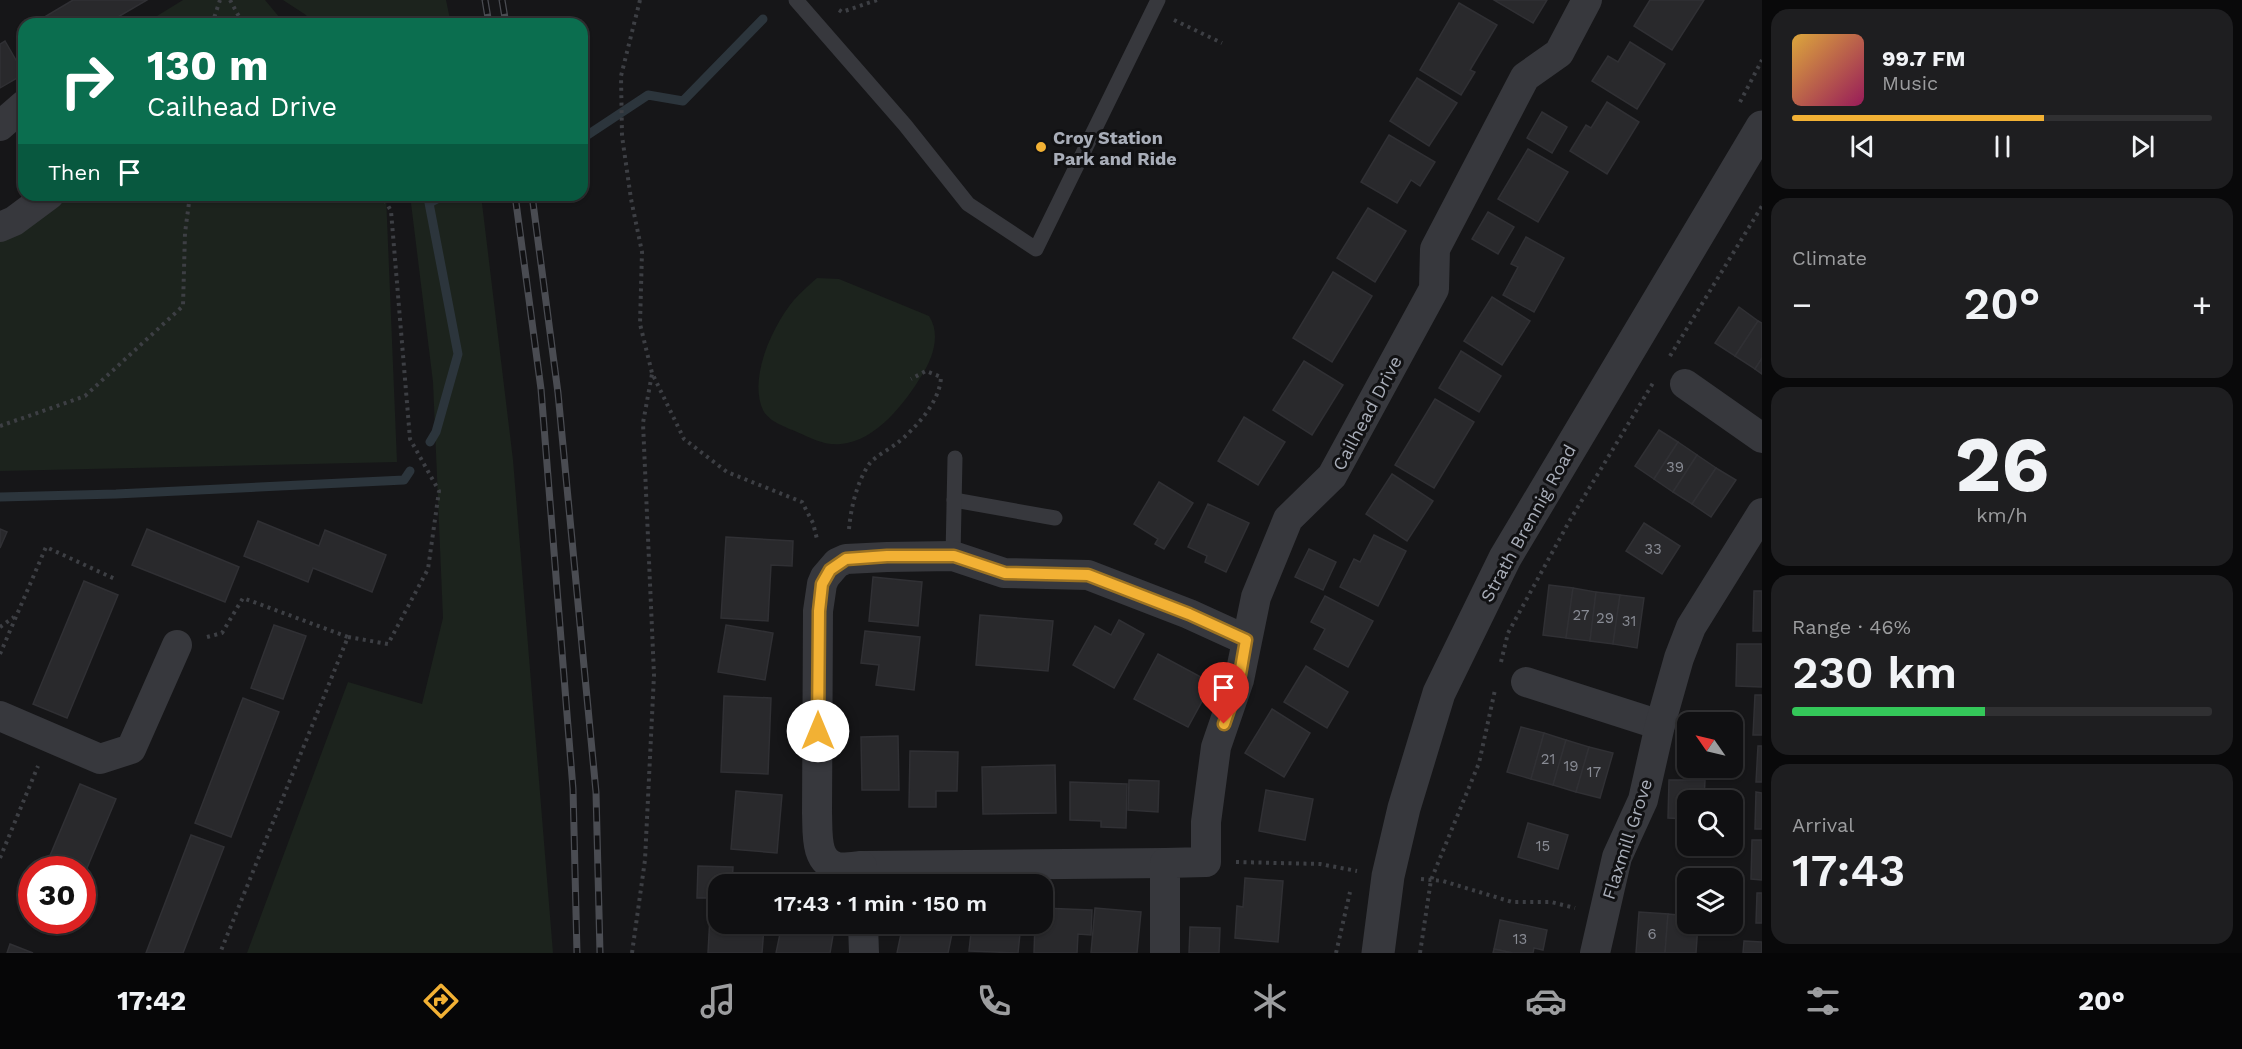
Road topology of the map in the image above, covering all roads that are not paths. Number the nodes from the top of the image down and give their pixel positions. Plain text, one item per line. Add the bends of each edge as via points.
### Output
1 (796, 0) edge
2 (1587, 0) edge
3 (1155, 5) edge
4 (18, 110) edge
5 (0, 126) edge
6 (1762, 127) edge
7 (41, 201) edge
8 (0, 227) edge
9 (1671, 381) road end
10 (1762, 438) edge
11 (956, 458) dead end
12 (954, 500) junction
13 (1762, 513) edge
14 (1055, 518) dead end
15 (954, 556) junction
16 (1246, 640) junction
17 (177, 645) road end
18 (1526, 682) dead end
19 (0, 716) edge
20 (1660, 725) junction
21 (1165, 863) junction
22 (857, 874) edge
23 (909, 874) edge
24 (863, 934) edge
25 (864, 953) edge
26 (1165, 953) edge
27 (1378, 953) edge
28 (1595, 953) edge

1 - 3 lane via 968,204 1036,249
2 - 16 street, Cailhead Drive via 1559,53 1525,77 1435,249 1434,289 1332,476 1288,519 1256,597
4 - 5 street
6 - 27 street, Strath Brennig Road via 1505,558 1439,693 1388,876
7 - 8 street
9 - 10 street
11 - 12 lane
12 - 14 lane
12 - 15 lane
13 - 20 street, Flaxmill Grove via 1691,627
15 - 16 street via 1005,573 1088,575
15 - 22 street via 887,556 838,565 822,584 817,813 820,853 827,863
16 - 21 street, Cailhead Drive via 1239,680 1216,747 1206,822 1206,862
17 - 19 street via 131,749 100,759
18 - 20 street
20 - 28 street, Flaxmill Grove via 1643,800 1617,857
21 - 23 street
21 - 26 street
24 - 25 street

